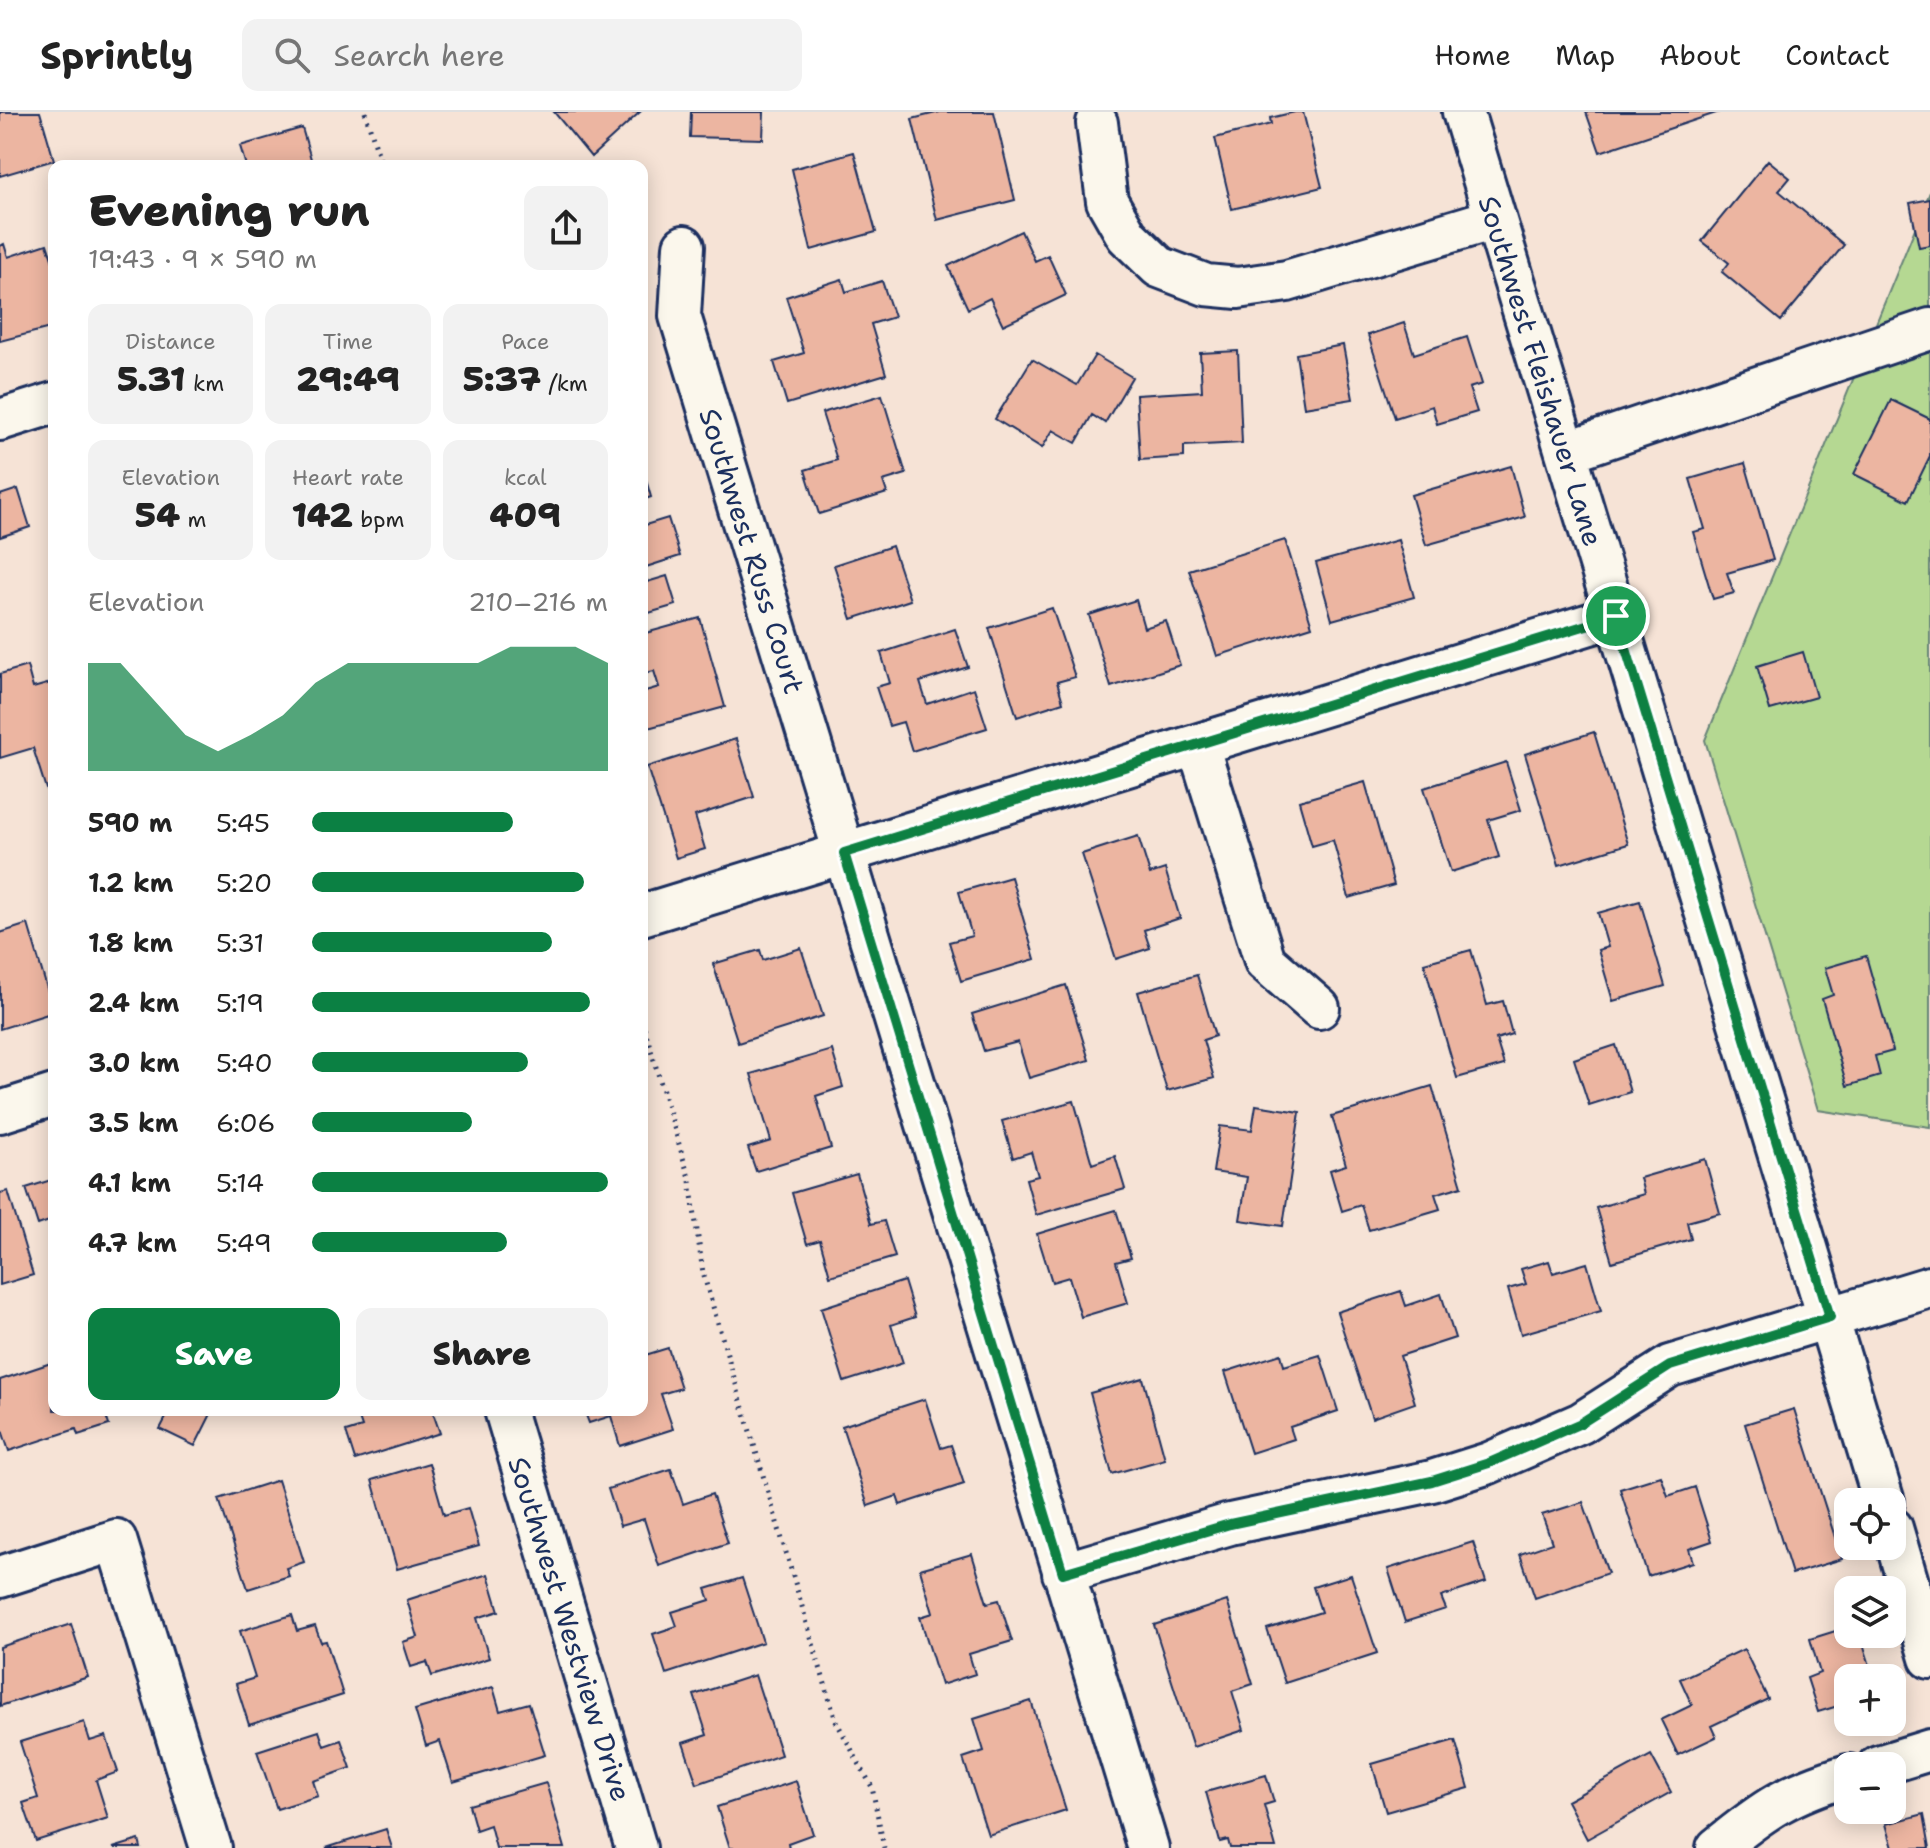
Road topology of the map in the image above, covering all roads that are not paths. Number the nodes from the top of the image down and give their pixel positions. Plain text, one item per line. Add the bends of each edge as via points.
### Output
1 (1463, 112) edge
2 (1097, 123) dead end
3 (1494, 219) junction
4 (684, 246) dead end
5 (1930, 329) edge
6 (48, 405) edge
7 (0, 420) edge
8 (1566, 452) junction
9 (1616, 616) junction
10 (1198, 745) junction
11 (844, 853) junction
12 (648, 913) edge
13 (1319, 1008) dead end
14 (48, 1097) edge
15 (0, 1112) edge
16 (1930, 1287) edge
17 (1830, 1317) junction
18 (507, 1416) edge
19 (1880, 1488) edge
20 (1901, 1560) edge
21 (1063, 1573) junction
22 (0, 1577) edge
23 (1930, 1658) edge
24 (1930, 1750) edge
25 (1906, 1757) edge
26 (1834, 1779) edge
27 (211, 1848) edge
28 (636, 1848) edge
29 (1148, 1848) edge
30 (1717, 1848) edge

1 - 3 street, Southwest Fleishauer Lane
2 - 3 street via 1107,201 1127,236 1159,267 1206,285 1238,288 1287,281
3 - 8 street, Southwest Fleishauer Lane
4 - 11 street, Southwest Russ Court via 680,316
5 - 8 street
6 - 7 street
8 - 9 street, Southwest Fleishauer Lane
9 - 10 street
9 - 17 street, Southwest Fleishauer Lane
10 - 11 street
10 - 13 street via 1265,961
11 - 12 street
11 - 21 street, Southwest Russ Court
14 - 15 street
16 - 17 street
17 - 19 street, Southwest Fleishauer Lane
17 - 21 street via 1670,1366 1581,1423 1489,1463 1432,1481 1230,1524
18 - 28 street, Southwest Westview Drive
20 - 23 street
21 - 29 street, Southwest Russ Court
22 - 27 street via 116,1540
24 - 25 street
26 - 30 street via 1796,1791

